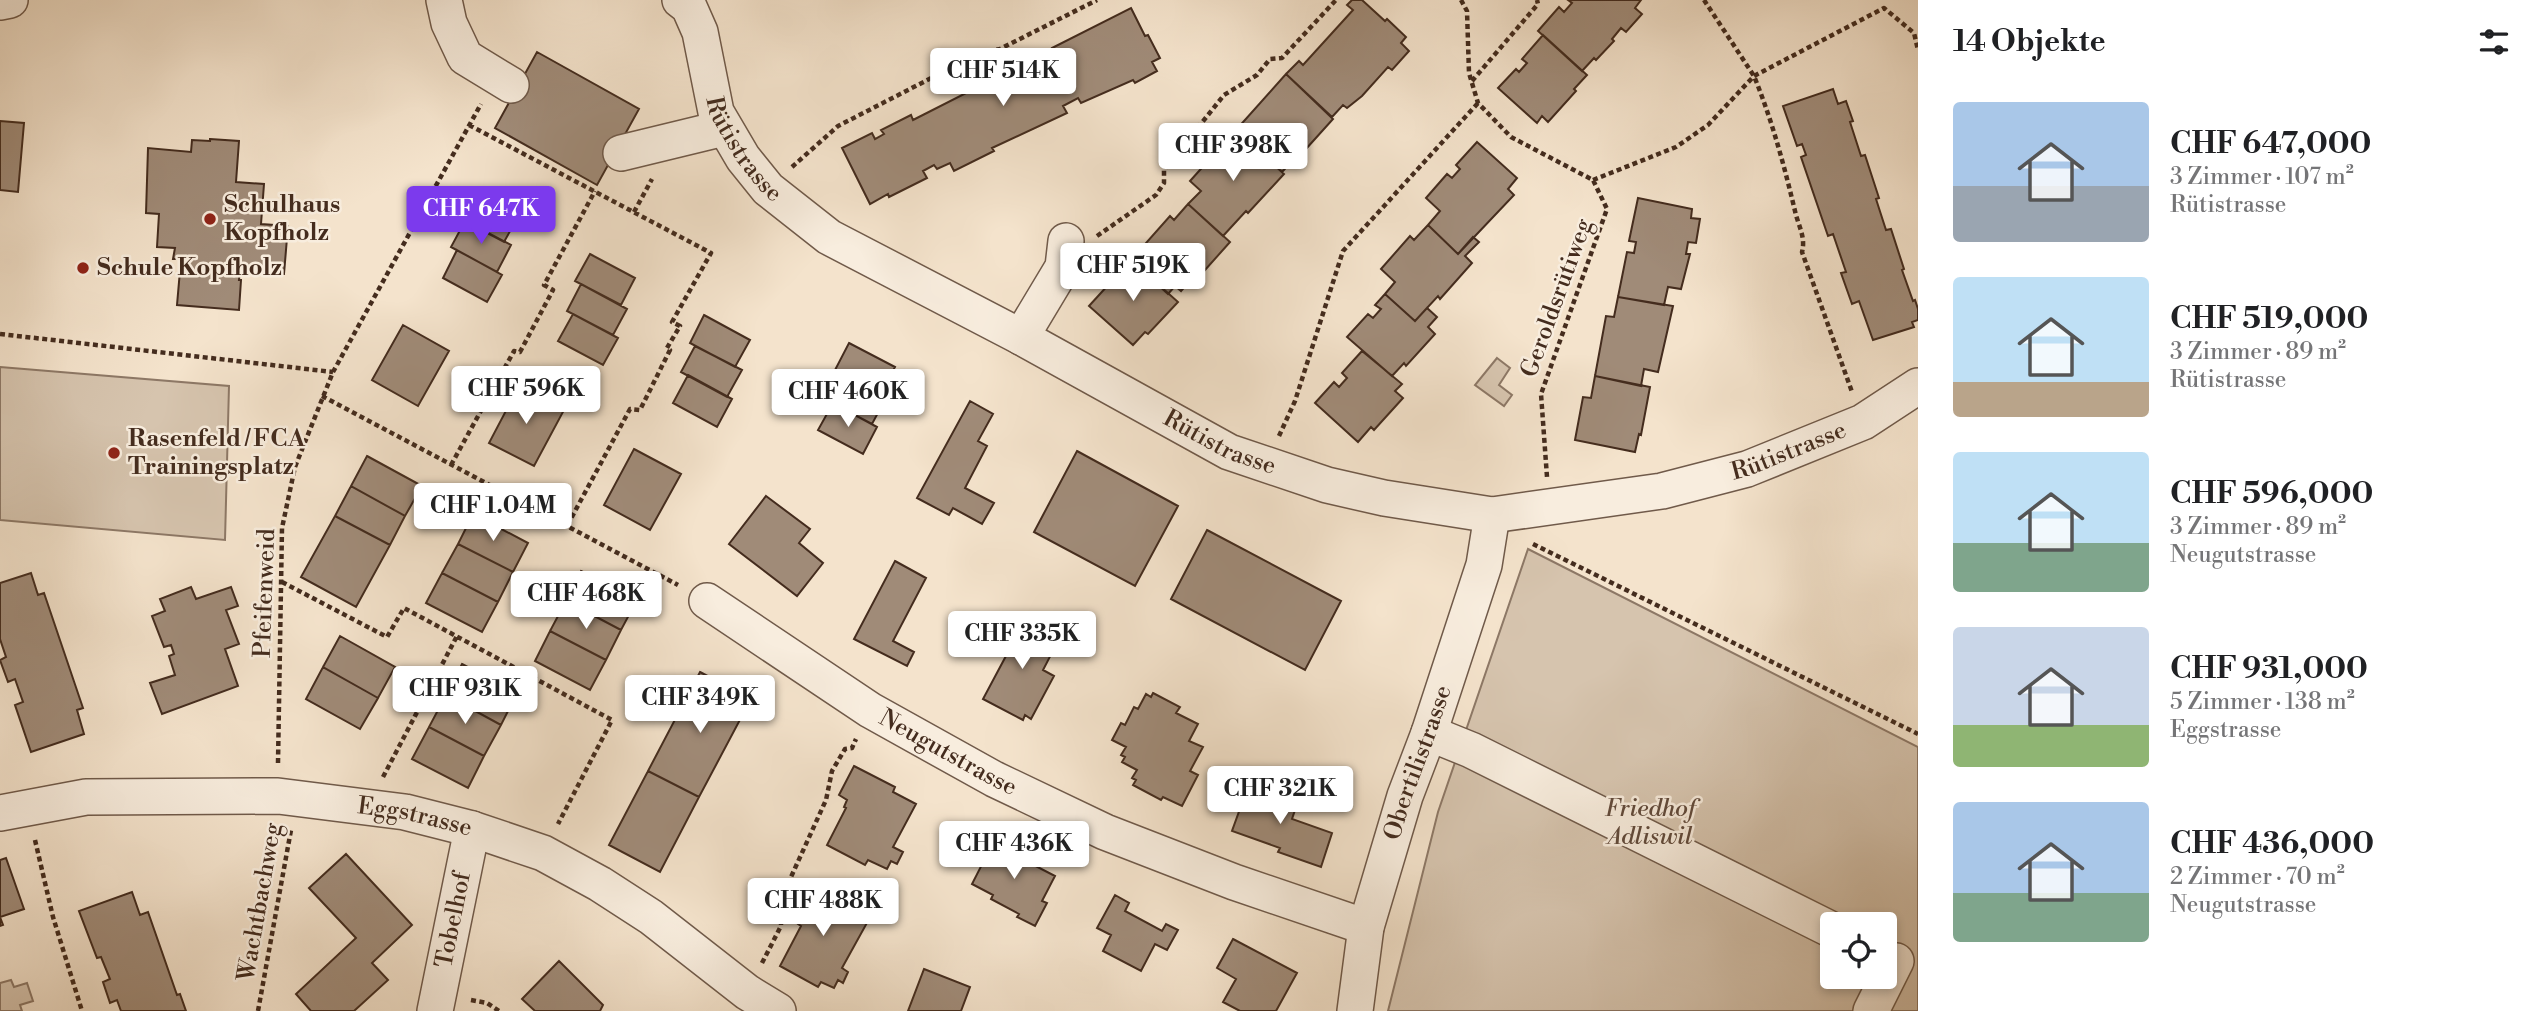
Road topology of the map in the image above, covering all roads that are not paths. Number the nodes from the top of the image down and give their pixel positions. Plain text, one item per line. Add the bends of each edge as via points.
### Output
1 (10, 0) edge
2 (444, 0) edge
3 (680, 0) edge
4 (0, 2) edge
5 (504, 80) road end
6 (724, 128) junction
7 (621, 153) dead end
8 (1081, 239) road end
9 (1021, 337) junction
10 (1918, 386) edge
11 (1492, 515) junction
12 (707, 601) road end
13 (1429, 733) junction
14 (14, 811) edge
15 (472, 830) junction
16 (1820, 924) edge
17 (1366, 927) junction
18 (1900, 963) edge
19 (435, 1011) edge
20 (778, 1011) edge
21 (1355, 1011) edge
22 (1871, 1011) edge

1 - 4 street
2 - 5 street via 465,57
3 - 6 street, Rütistrasse via 689,7 700,32 712,97
6 - 7 street
6 - 9 street, Rütistrasse via 768,189 829,237
8 - 9 street
9 - 11 street, Rütistrasse via 1228,452 1327,485
10 - 11 street, Rütistrasse via 1863,422 1747,469 1662,491
11 - 13 street, Obertilistrasse via 1484,565
12 - 17 street, Neugutstrasse via 870,710 994,779 1105,832
13 - 16 street
13 - 17 street, Obertilistrasse
14 - 15 street, Eggstrasse via 86,797 287,797 405,812
15 - 19 street, Tobelhof
15 - 20 street, Eggstrasse via 543,853 600,884
17 - 21 street, Obertilistrasse
18 - 22 street

